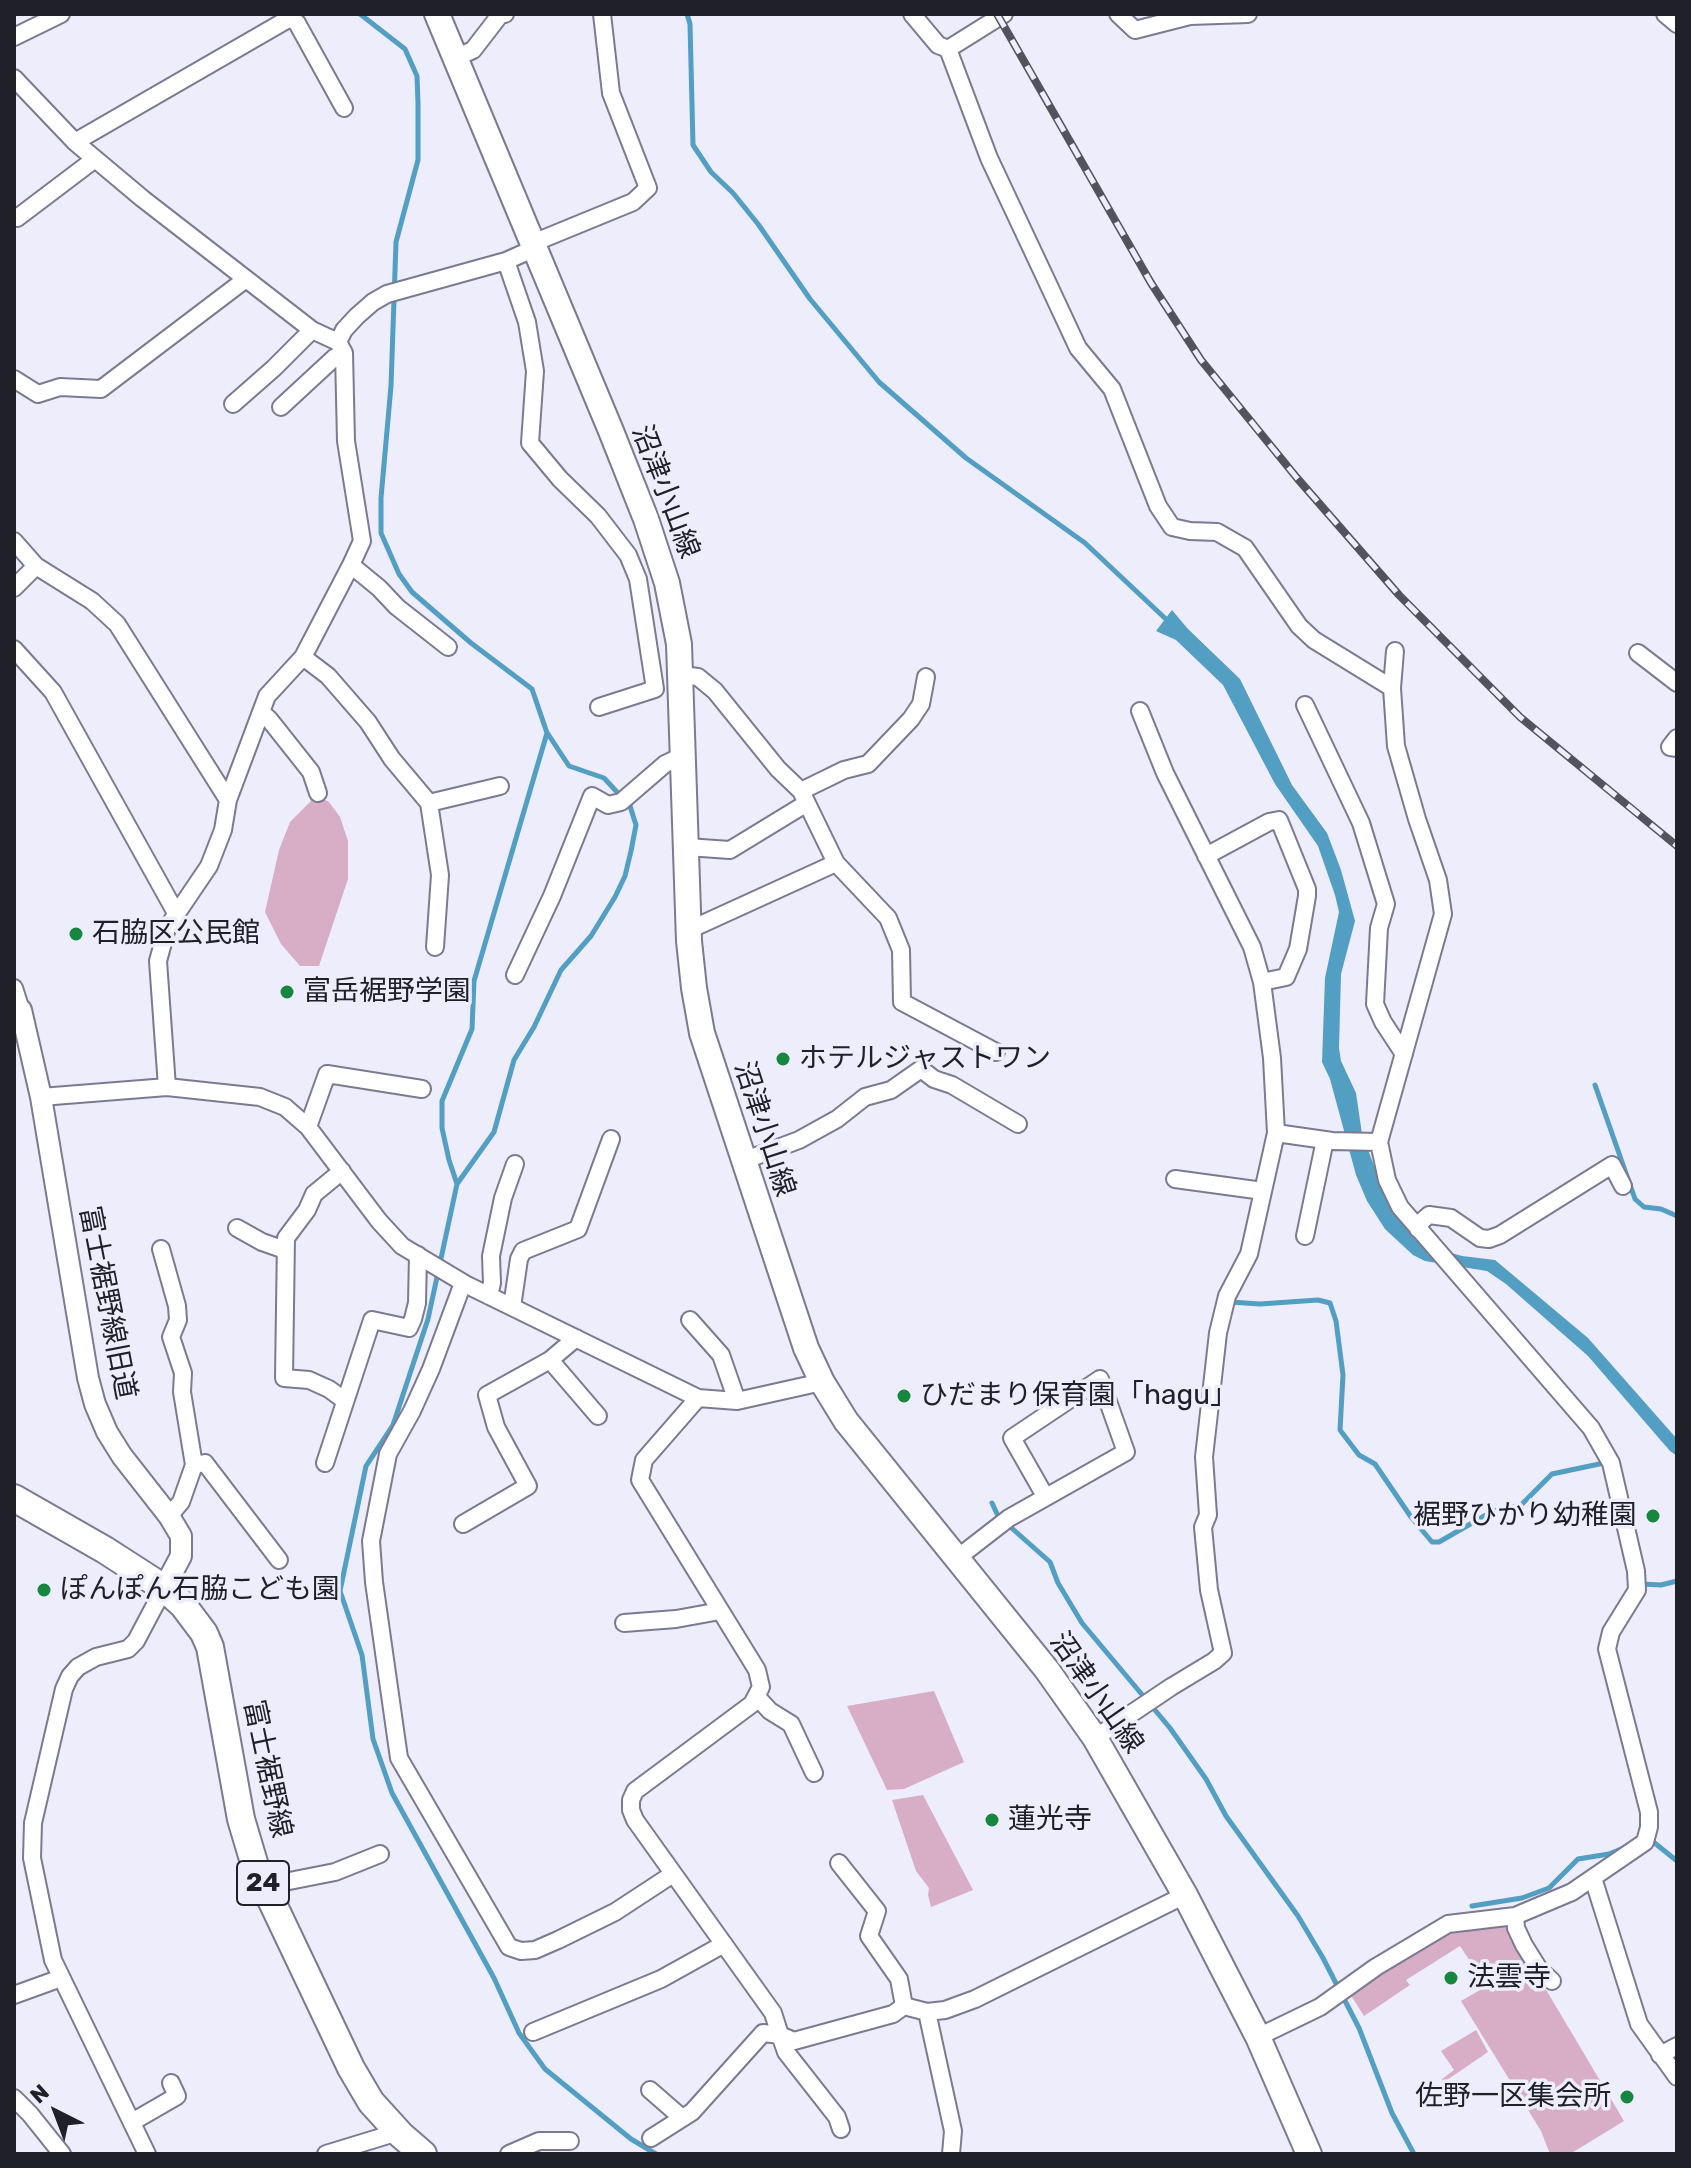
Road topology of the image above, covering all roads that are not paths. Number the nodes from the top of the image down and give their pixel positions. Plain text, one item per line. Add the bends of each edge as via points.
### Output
1 (61, 14) edge
2 (437, 14) edge
3 (505, 14) edge
4 (602, 14) edge
5 (912, 14) edge
6 (1004, 14) edge
7 (1118, 14) edge
8 (1248, 14) edge
9 (1665, 14) edge
10 (1677, 24) edge
11 (14, 37) edge
12 (948, 49) junction
13 (455, 58) junction
14 (14, 78) edge
15 (344, 108) dead end
16 (75, 142) junction
17 (95, 159) junction
18 (17, 218) dead end
19 (534, 246) junction
20 (506, 261) junction
21 (246, 279) junction
22 (312, 330) junction
23 (341, 348) junction
24 (14, 379) edge
25 (233, 404) dead end
26 (281, 407) dead end
27 (14, 541) edge
28 (351, 565) junction
29 (36, 566) junction
30 (14, 588) edge
31 (448, 647) dead end
32 (14, 649) edge
33 (1395, 651) dead end
34 (1638, 653) dead end
35 (303, 657) junction
36 (681, 675) junction
37 (926, 677) dead end
38 (1677, 683) edge
39 (1392, 688) junction
40 (1305, 705) dead end
41 (599, 707) dead end
42 (1140, 711) dead end
43 (261, 712) junction
44 (1677, 738) edge
45 (1677, 748) edge
46 (684, 755) junction
47 (500, 786) dead end
48 (318, 793) dead end
49 (804, 797) junction
50 (228, 800) junction
51 (429, 803) junction
52 (687, 847) junction
53 (1206, 856) junction
54 (836, 863) junction
55 (176, 913) junction
56 (689, 930) junction
57 (435, 947) dead end
58 (515, 975) dead end
59 (1262, 982) junction
60 (14, 988) edge
61 (18, 1010) edge
62 (996, 1052) dead end
63 (1404, 1054) junction
64 (167, 1087) junction
65 (422, 1089) dead end
66 (41, 1097) junction
67 (1018, 1124) dead end
68 (308, 1127) junction
69 (1276, 1133) junction
70 (611, 1139) dead end
71 (1329, 1141) junction
72 (1379, 1142) junction
73 (743, 1161) junction
74 (515, 1164) dead end
75 (342, 1171) junction
76 (1175, 1179) dead end
77 (1623, 1186) dead end
78 (1263, 1191) junction
79 (237, 1228) dead end
80 (1418, 1229) junction
81 (1305, 1236) dead end
82 (161, 1249) dead end
83 (285, 1250) junction
84 (422, 1258) junction
85 (456, 1279) junction
86 (489, 1296) junction
87 (512, 1307) junction
88 (690, 1320) dead end
89 (576, 1338) junction
90 (550, 1360) junction
91 (822, 1382) junction
92 (698, 1398) junction
93 (344, 1400) junction
94 (737, 1401) junction
95 (598, 1416) dead end
96 (325, 1463) dead end
97 (194, 1465) junction
98 (1045, 1496) junction
99 (14, 1498) edge
100 (169, 1516) junction
101 (463, 1524) dead end
102 (956, 1559) junction
103 (279, 1560) dead end
104 (164, 1588) junction
105 (720, 1611) junction
106 (624, 1623) dead end
107 (757, 1697) junction
108 (1095, 1738) junction
109 (814, 1773) dead end
110 (380, 1854) dead end
111 (839, 1863) dead end
112 (673, 1874) junction
113 (1593, 1878) junction
114 (264, 1886) junction
115 (1185, 1895) junction
116 (1515, 1916) junction
117 (724, 1944) junction
118 (61, 1978) junction
119 (1552, 1981) dead end
120 (14, 1995) edge
121 (904, 2006) junction
122 (927, 2012) junction
123 (533, 2032) dead end
124 (780, 2035) junction
125 (1258, 2037) junction
126 (1677, 2046) edge
127 (1660, 2055) junction
128 (1677, 2077) edge
129 (171, 2083) dead end
130 (650, 2090) dead end
131 (14, 2098) edge
132 (681, 2117) junction
133 (132, 2122) junction
134 (841, 2129) dead end
135 (398, 2132) junction
136 (651, 2138) dead end
137 (570, 2141) dead end
138 (62, 2154) edge
139 (147, 2154) edge
140 (326, 2154) edge
141 (423, 2154) edge
142 (509, 2154) edge
143 (951, 2154) edge
144 (1309, 2154) edge

1 - 11 street
2 - 13 main road, 沼津小山線
3 - 13 street via 473,50
4 - 19 street via 611,93 648,188 633,202
5 - 12 street via 938,45
6 - 12 street
7 - 8 street via 1135,30 1190,16
9 - 10 street
12 - 39 street via 995,170 1078,348 1112,389 1158,506 1172,527 1217,532 1245,548 1299,626
13 - 19 main road, 沼津小山線
14 - 16 street
15 - 16 street via 290,18
16 - 17 street
17 - 18 street
17 - 21 street
19 - 20 street
19 - 36 main road, 沼津小山線 via 656,548 674,615
20 - 23 street via 387,294 344,330
20 - 41 street via 527,322 535,371 530,443 598,516 628,555 638,579 655,689
21 - 22 street
21 - 24 street via 101,389 60,387 38,394
22 - 23 street
22 - 25 street
23 - 26 street
23 - 28 street via 346,441 362,541
27 - 29 street
28 - 31 street
28 - 35 street
29 - 30 street
29 - 50 street via 92,601 117,624
32 - 55 street via 53,692
33 - 39 street
34 - 38 street
35 - 43 street via 267,696
35 - 51 street via 328,676 368,722
36 - 46 main road, 沼津小山線
36 - 49 street via 698,677 715,691
37 - 49 street via 916,712 868,764 844,770
39 - 63 street via 1396,746 1438,880 1443,914
40 - 63 street via 1361,823 1386,904 1379,928 1375,1004
42 - 53 street
43 - 48 street via 311,772
43 - 50 street
44 - 45 street via 1670,747
46 - 52 main road, 沼津小山線
46 - 58 street via 626,797 608,805 592,796
47 - 51 street
49 - 52 street via 730,850
49 - 54 street
50 - 55 street via 209,866
51 - 57 street via 440,875
52 - 56 main road, 沼津小山線
53 - 59 street via 1252,947
53 - 59 street via 1279,820 1307,896 1298,949 1286,977
54 - 56 street
54 - 62 street via 888,918 901,950 902,1002
55 - 64 street via 158,961
56 - 73 main road, 沼津小山線 via 702,1033
59 - 69 street
60 - 61 street
61 - 66 street, 富士裾野線旧道
63 - 72 street
64 - 66 street
64 - 68 street via 260,1097 285,1107
65 - 68 street via 327,1074
66 - 100 street, 富士裾野線旧道 via 95,1404 122,1456
67 - 73 street via 921,1069 799,1140
68 - 75 street
69 - 71 street
69 - 78 street
70 - 87 street via 578,1229 523,1251
71 - 72 street
71 - 81 street
72 - 80 street via 1387,1180
73 - 91 main road, 沼津小山線
74 - 86 street via 494,1242
75 - 83 street via 314,1194 286,1238
75 - 84 street via 379,1221
76 - 78 street
77 - 80 street via 1612,1165 1489,1239 1451,1218 1429,1215
78 - 108 street via 1249,1254 1227,1296 1218,1333 1204,1457 1209,1590 1223,1653
79 - 83 street
80 - 113 street via 1602,1444 1611,1463 1637,1590 1611,1632 1607,1649 1649,1827 1645,1842
82 - 97 street via 177,1306 171,1337 183,1373
83 - 93 street via 284,1378 309,1380
84 - 85 street
84 - 93 street via 409,1328 372,1320
85 - 86 street
85 - 112 street via 431,1369 388,1454 371,1541 399,1758 509,1947 535,1950 558,1940 615,1912
86 - 87 street
87 - 89 street
88 - 94 street via 721,1355
89 - 90 street
89 - 92 street
90 - 95 street
90 - 101 street via 487,1395 496,1427 528,1486
91 - 94 street
91 - 102 main road, 沼津小山線 via 846,1421
92 - 94 street
92 - 105 street via 644,1460 640,1480
93 - 96 street
97 - 100 street via 181,1502
97 - 103 street via 205,1463
98 - 98 street via 1126,1452 1100,1379 1012,1438
98 - 102 street
99 - 104 main road, 富士裾野線 / 24
100 - 104 street, 富士裾野線旧道 via 181,1536 181,1556
102 - 108 main road, 沼津小山線
104 - 114 main road, 富士裾野線 / 24 via 183,1605 210,1647 241,1819
104 - 118 street via 136,1641 128,1649 78,1667 64,1689 33,1823 32,1858
105 - 106 street
105 - 107 street via 757,1670
107 - 109 street via 791,1724
107 - 112 street via 635,1791 635,1820
108 - 115 main road, 沼津小山線
110 - 114 street via 335,1872
111 - 121 street via 877,1911 869,1936 899,1979
112 - 117 street
113 - 116 street
113 - 127 street via 1639,2024
114 - 135 main road, 富士裾野線 / 24 via 351,2068 371,2102
115 - 122 street via 975,1999
115 - 125 main road, 沼津小山線
116 - 119 street via 1524,1945
116 - 125 street via 1448,1924 1320,2007
117 - 123 street via 661,1979
117 - 124 street via 773,2013
118 - 120 street
118 - 133 street
121 - 122 street
121 - 124 street via 893,2014 794,2041
122 - 143 street via 953,2131
124 - 132 street via 763,2033 692,2112
124 - 134 street via 786,2052
125 - 144 main road, 沼津小山線
126 - 127 street
127 - 128 street
129 - 133 street via 177,2096
130 - 132 street
131 - 138 street
132 - 136 street
133 - 139 street
135 - 140 street
135 - 141 main road, 富士裾野線 / 24
137 - 142 street via 539,2141

